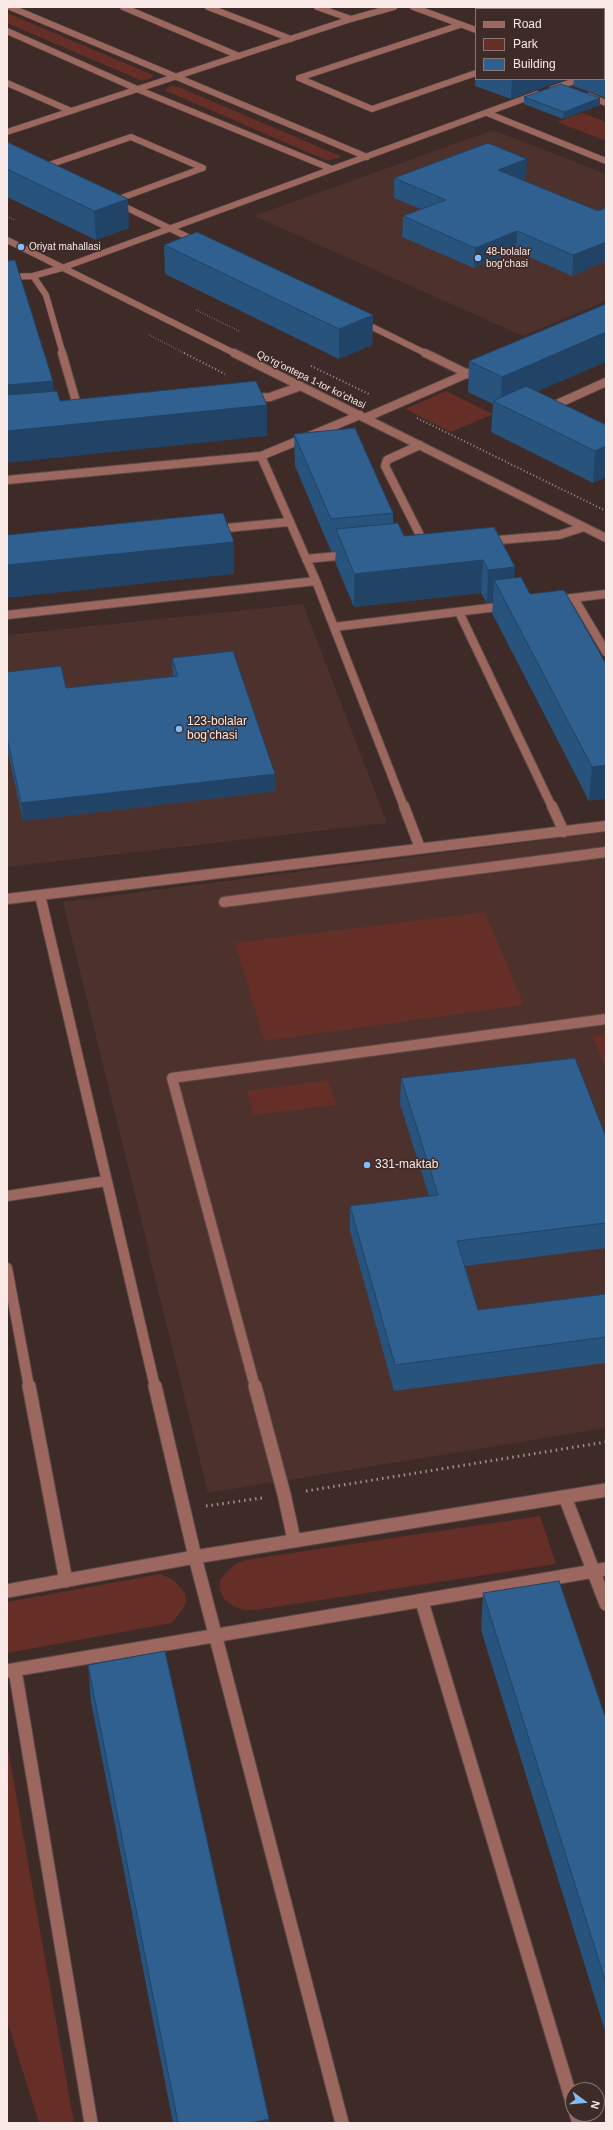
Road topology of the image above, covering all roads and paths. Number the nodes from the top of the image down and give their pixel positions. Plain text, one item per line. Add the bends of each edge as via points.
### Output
1 (10, 7) edge
2 (123, 7) edge
3 (208, 7) edge
4 (317, 7) edge
5 (394, 7) edge
6 (413, 7) edge
7 (351, 19) junction
8 (460, 25) junction
9 (475, 30) edge
10 (7, 31) edge
11 (291, 39) junction
12 (239, 56) junction
13 (475, 73) edge
14 (174, 77) junction
15 (577, 80) edge
16 (7, 83) edge
17 (560, 86) junction
18 (137, 89) junction
19 (574, 91) edge
20 (580, 93) edge
21 (606, 103) edge
22 (71, 111) junction
23 (487, 113) junction
24 (7, 132) edge
25 (367, 157) junction
26 (606, 160) edge
27 (332, 169) junction
28 (53, 174) edge
29 (168, 228) junction
30 (7, 240) edge
31 (204, 245) edge
32 (62, 268) junction
33 (33, 276) junction
34 (7, 277) edge
35 (354, 318) edge
36 (146, 333) dead end
37 (475, 370) dead end
38 (468, 374) junction
39 (229, 376) dead end
40 (606, 382) edge
41 (301, 386) junction
42 (246, 399) edge
43 (80, 415) edge
44 (362, 416) junction
45 (564, 417) edge
46 (420, 445) junction
47 (261, 456) junction
48 (7, 480) edge
49 (289, 522) junction
50 (584, 527) junction
51 (211, 529) edge
52 (606, 538) edge
53 (481, 542) edge
54 (426, 547) edge
55 (358, 554) edge
56 (306, 559) junction
57 (316, 581) junction
58 (606, 594) edge
59 (574, 598) junction
60 (544, 601) edge
61 (513, 605) edge
62 (459, 612) junction
63 (7, 615) edge
64 (334, 627) junction
65 (606, 652) edge
66 (606, 826) edge
67 (564, 832) junction
68 (420, 848) junction
69 (606, 852) edge
70 (40, 895) junction
71 (7, 899) edge
72 (224, 902) dead end
73 (606, 1019) edge
74 (106, 1181) junction
75 (7, 1196) edge
76 (7, 1268) edge
77 (606, 1442) edge
78 (606, 1490) edge
79 (284, 1494) junction
80 (565, 1497) junction
81 (184, 1509) junction
82 (294, 1540) junction
83 (195, 1557) junction
84 (600, 1570) edge
85 (66, 1581) junction
86 (7, 1591) edge
87 (422, 1602) junction
88 (606, 1604) edge
89 (216, 1634) junction
90 (11, 1670) edge
91 (566, 2082) edge
92 (91, 2123) edge
93 (342, 2123) edge

1 - 14 street
2 - 12 street
3 - 11 street
4 - 7 street
5 - 7 street
6 - 8 street
7 - 11 street
8 - 9 street
8 - 13 street via 299,78 372,109
10 - 18 street
11 - 12 street
12 - 14 street
14 - 18 street
14 - 25 street
15 - 17 street
16 - 22 street
17 - 19 street
17 - 23 street
18 - 22 street
18 - 27 street
20 - 21 street
22 - 24 street
23 - 25 street
23 - 26 street
25 - 27 street
27 - 29 street
28 - 29 street via 37,166 131,137 203,168 110,199
29 - 31 street
29 - 32 street
30 - 32 street, Qoʻrgʻontepa 1-tor koʻchasi
32 - 33 street
32 - 41 street, Qoʻrgʻontepa 1-tor koʻchasi
33 - 34 street
33 - 43 street via 46,295
35 - 38 street
36 - 39 path
37 - 38 street
38 - 44 street
40 - 45 street via 555,405 552,409
41 - 42 street via 270,397
41 - 44 street, Qoʻrgʻontepa 1-tor koʻchasi
44 - 46 street, Qoʻrgʻontepa 1-tor koʻchasi
44 - 47 street
46 - 50 street, Qoʻrgʻontepa 1-tor koʻchasi
46 - 54 street via 387,460 385,466
47 - 48 street
47 - 49 street
49 - 51 street
49 - 56 street
50 - 52 street, Qoʻrgʻontepa 1-tor koʻchasi
50 - 53 street via 559,535
55 - 56 street
56 - 57 street
57 - 63 street
57 - 64 street
58 - 59 street
59 - 60 street
59 - 65 street
61 - 62 street
62 - 64 street
62 - 67 street
64 - 68 street
66 - 67 street
67 - 68 street
68 - 70 street
69 - 72 street
70 - 71 street
70 - 74 street
73 - 79 street via 172,1078
74 - 75 street
74 - 81 street
76 - 85 street
77 - 79 path
78 - 80 street
79 - 81 path
79 - 82 street
80 - 82 street
80 - 84 street
81 - 83 street
82 - 83 street
83 - 85 street
83 - 89 street
84 - 87 street
84 - 88 street
85 - 86 street
87 - 89 street
87 - 91 street
89 - 90 street
89 - 93 street
90 - 92 street

